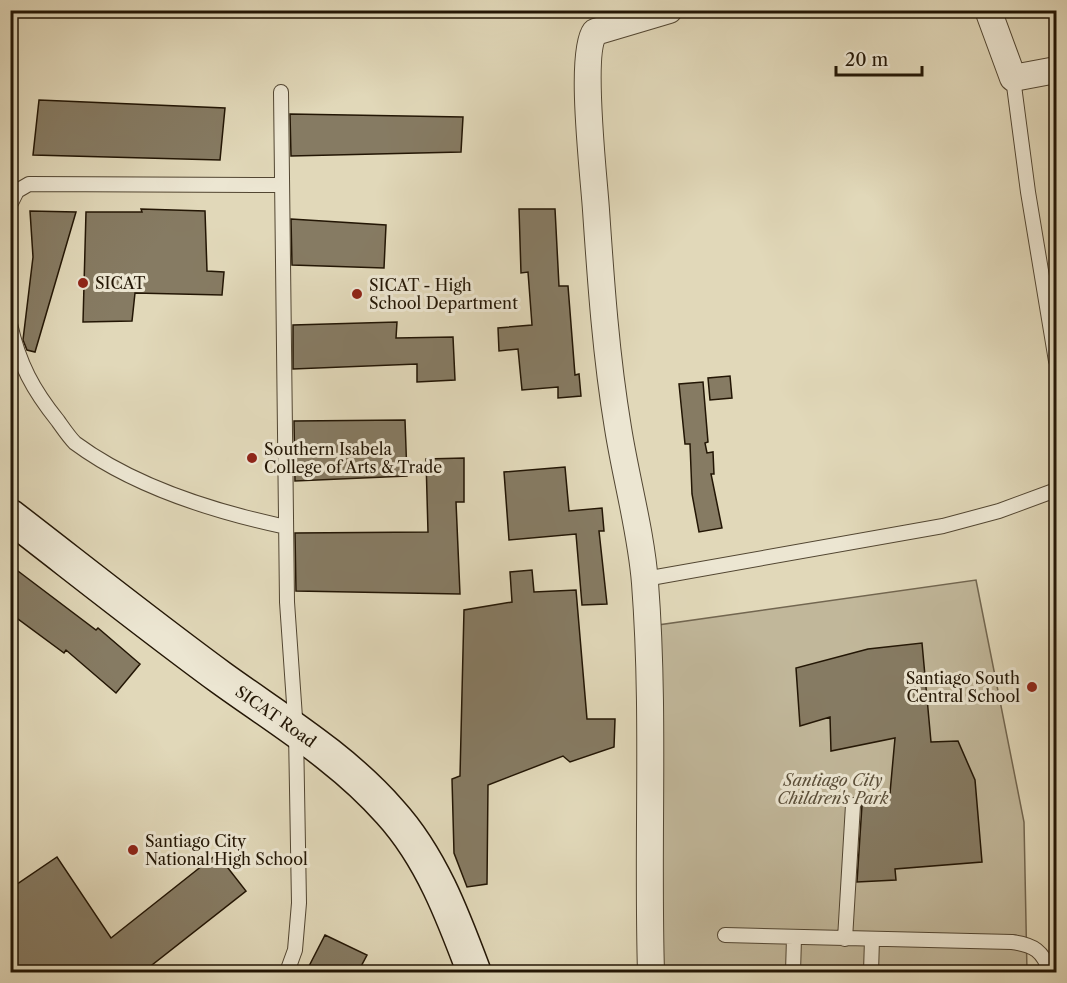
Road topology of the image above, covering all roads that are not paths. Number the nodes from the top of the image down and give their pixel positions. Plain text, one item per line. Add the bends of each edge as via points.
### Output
1 (669, 10) edge
2 (988, 10) edge
3 (1056, 70) edge
4 (1013, 78) junction
5 (281, 92) dead end
6 (282, 185) junction
7 (10, 205) edge
8 (10, 324) edge
9 (1056, 361) edge
10 (1056, 490) edge
11 (10, 516) edge
12 (286, 527) junction
13 (645, 579) junction
14 (296, 732) junction
15 (853, 806) dead end
16 (725, 934) dead end
17 (794, 938) junction
18 (845, 939) junction
19 (872, 939) junction
20 (287, 972) edge
21 (474, 972) edge
22 (651, 972) edge
23 (793, 972) edge
24 (871, 972) edge
25 (1050, 972) edge

1 - 13 street via 595,32 588,49 602,289 617,426
2 - 4 street
3 - 4 street
4 - 9 lane
5 - 6 lane
6 - 7 lane via 29,184 17,191
6 - 12 lane
8 - 12 lane via 16,350 34,390 74,442 131,476 233,515
10 - 13 lane via 942,526
11 - 14 street, SICAT Road
12 - 14 lane
13 - 22 street via 650,656
14 - 20 lane via 299,903 295,950
14 - 21 street, SICAT Road via 355,775 392,813 422,855
15 - 18 lane
16 - 17 lane
17 - 18 lane
17 - 23 lane
18 - 19 lane
19 - 24 lane
19 - 25 lane via 1031,945 1044,955

